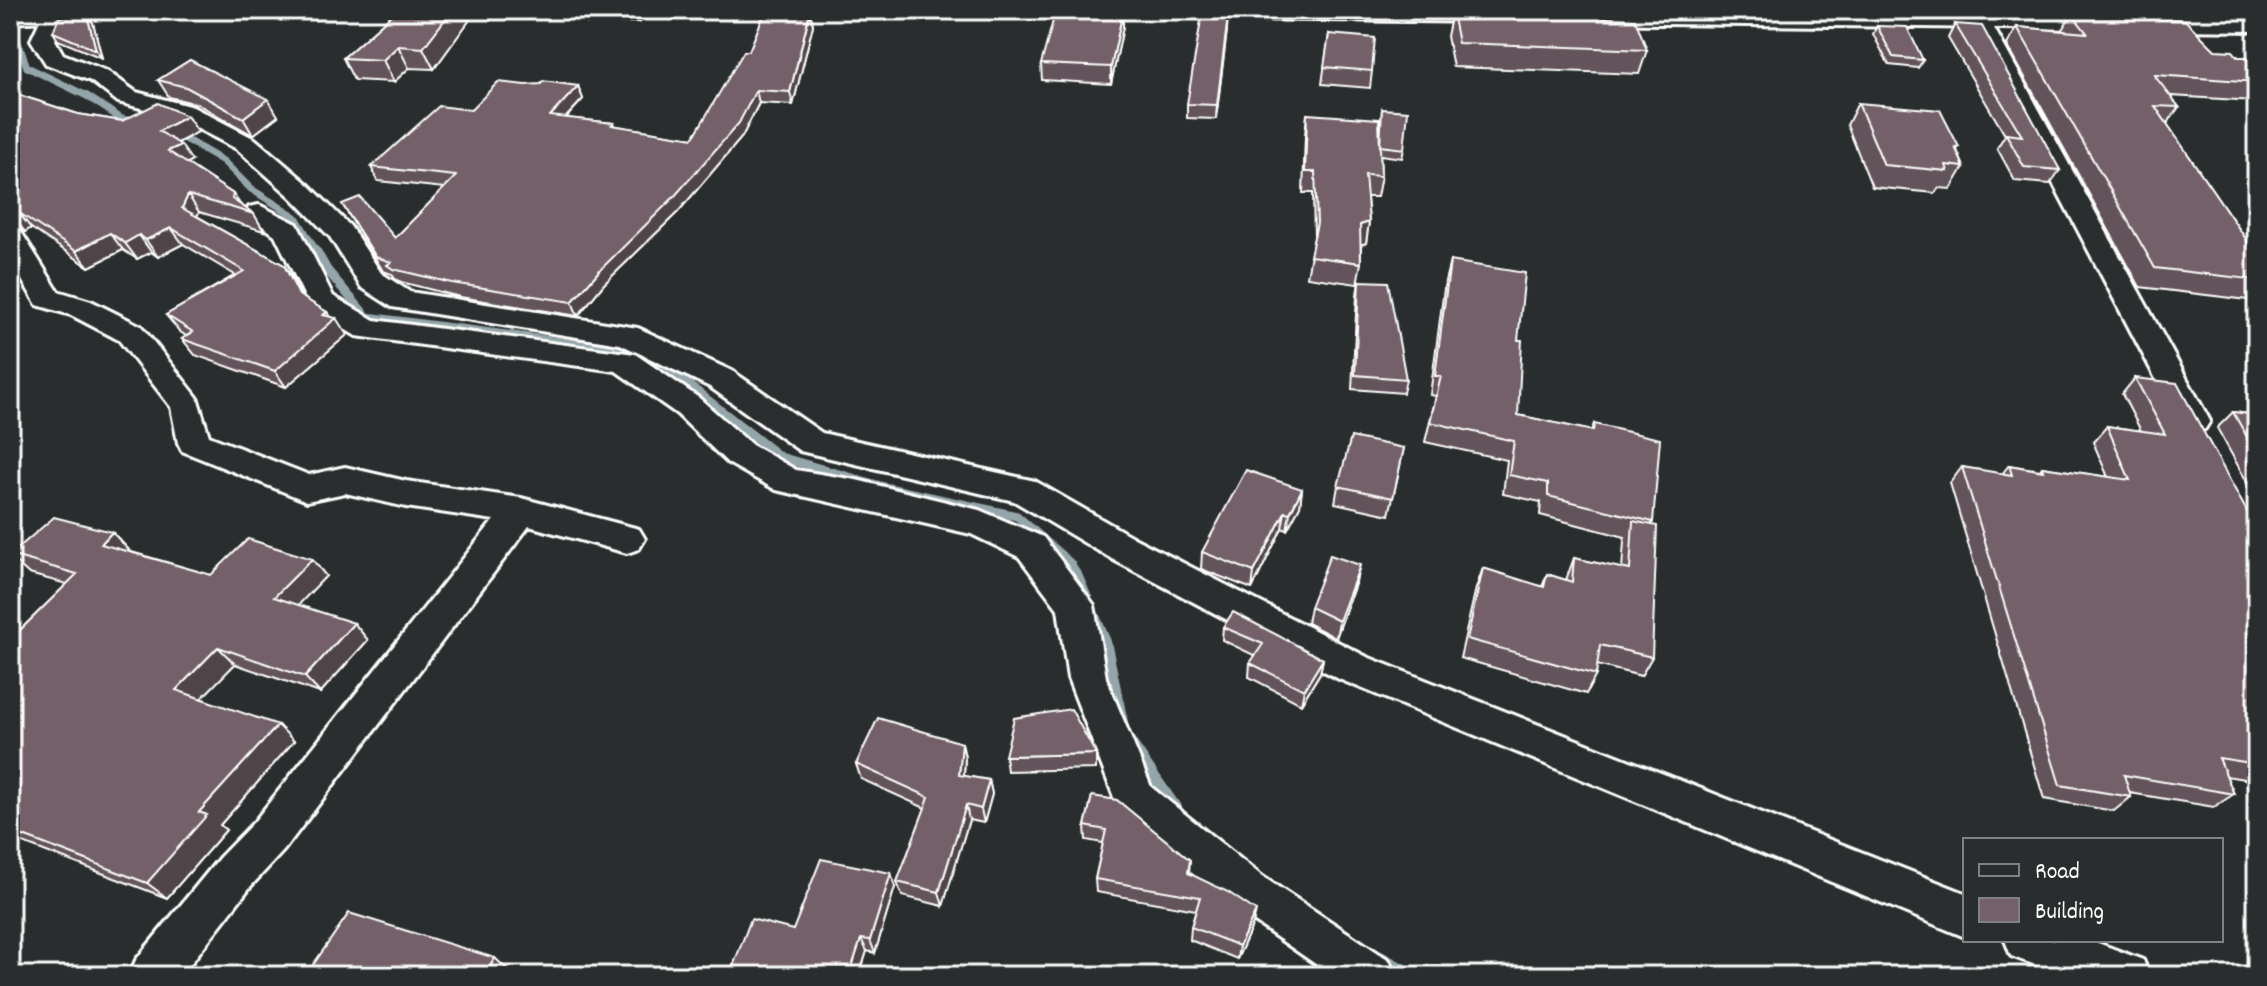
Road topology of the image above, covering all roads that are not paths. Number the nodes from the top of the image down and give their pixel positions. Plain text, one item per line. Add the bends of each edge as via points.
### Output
1 (64, 10) edge
2 (1229, 10) edge
3 (1687, 13) edge
4 (10, 14) edge
5 (1977, 17) junction
6 (2257, 22) edge
7 (259, 213) dead end
8 (12, 244) edge
9 (392, 294) junction
10 (362, 326) junction
11 (633, 351) junction
12 (2204, 439) edge
13 (521, 511) junction
14 (627, 539) dead end
15 (1963, 914) edge
16 (2033, 942) edge
17 (152, 976) edge
18 (1373, 976) edge
19 (2127, 976) edge

1 - 4 main road
1 - 9 street via 43,40 54,59 99,76 127,97 184,112 246,144 340,232 371,280
2 - 3 main road
3 - 5 main road
5 - 6 main road
5 - 12 street
7 - 10 street via 287,230 321,302
8 - 13 street via 47,298 130,333 186,405 194,443 307,488 345,480
9 - 10 street
9 - 11 street via 402,300 627,335
10 - 11 street
11 - 15 street via 721,379 812,443 1023,490 1353,668
11 - 18 street via 740,454 788,481 979,523 1031,547 1076,605 1087,678 1135,800 1248,892
13 - 14 street
13 - 17 street via 269,836
16 - 19 street

